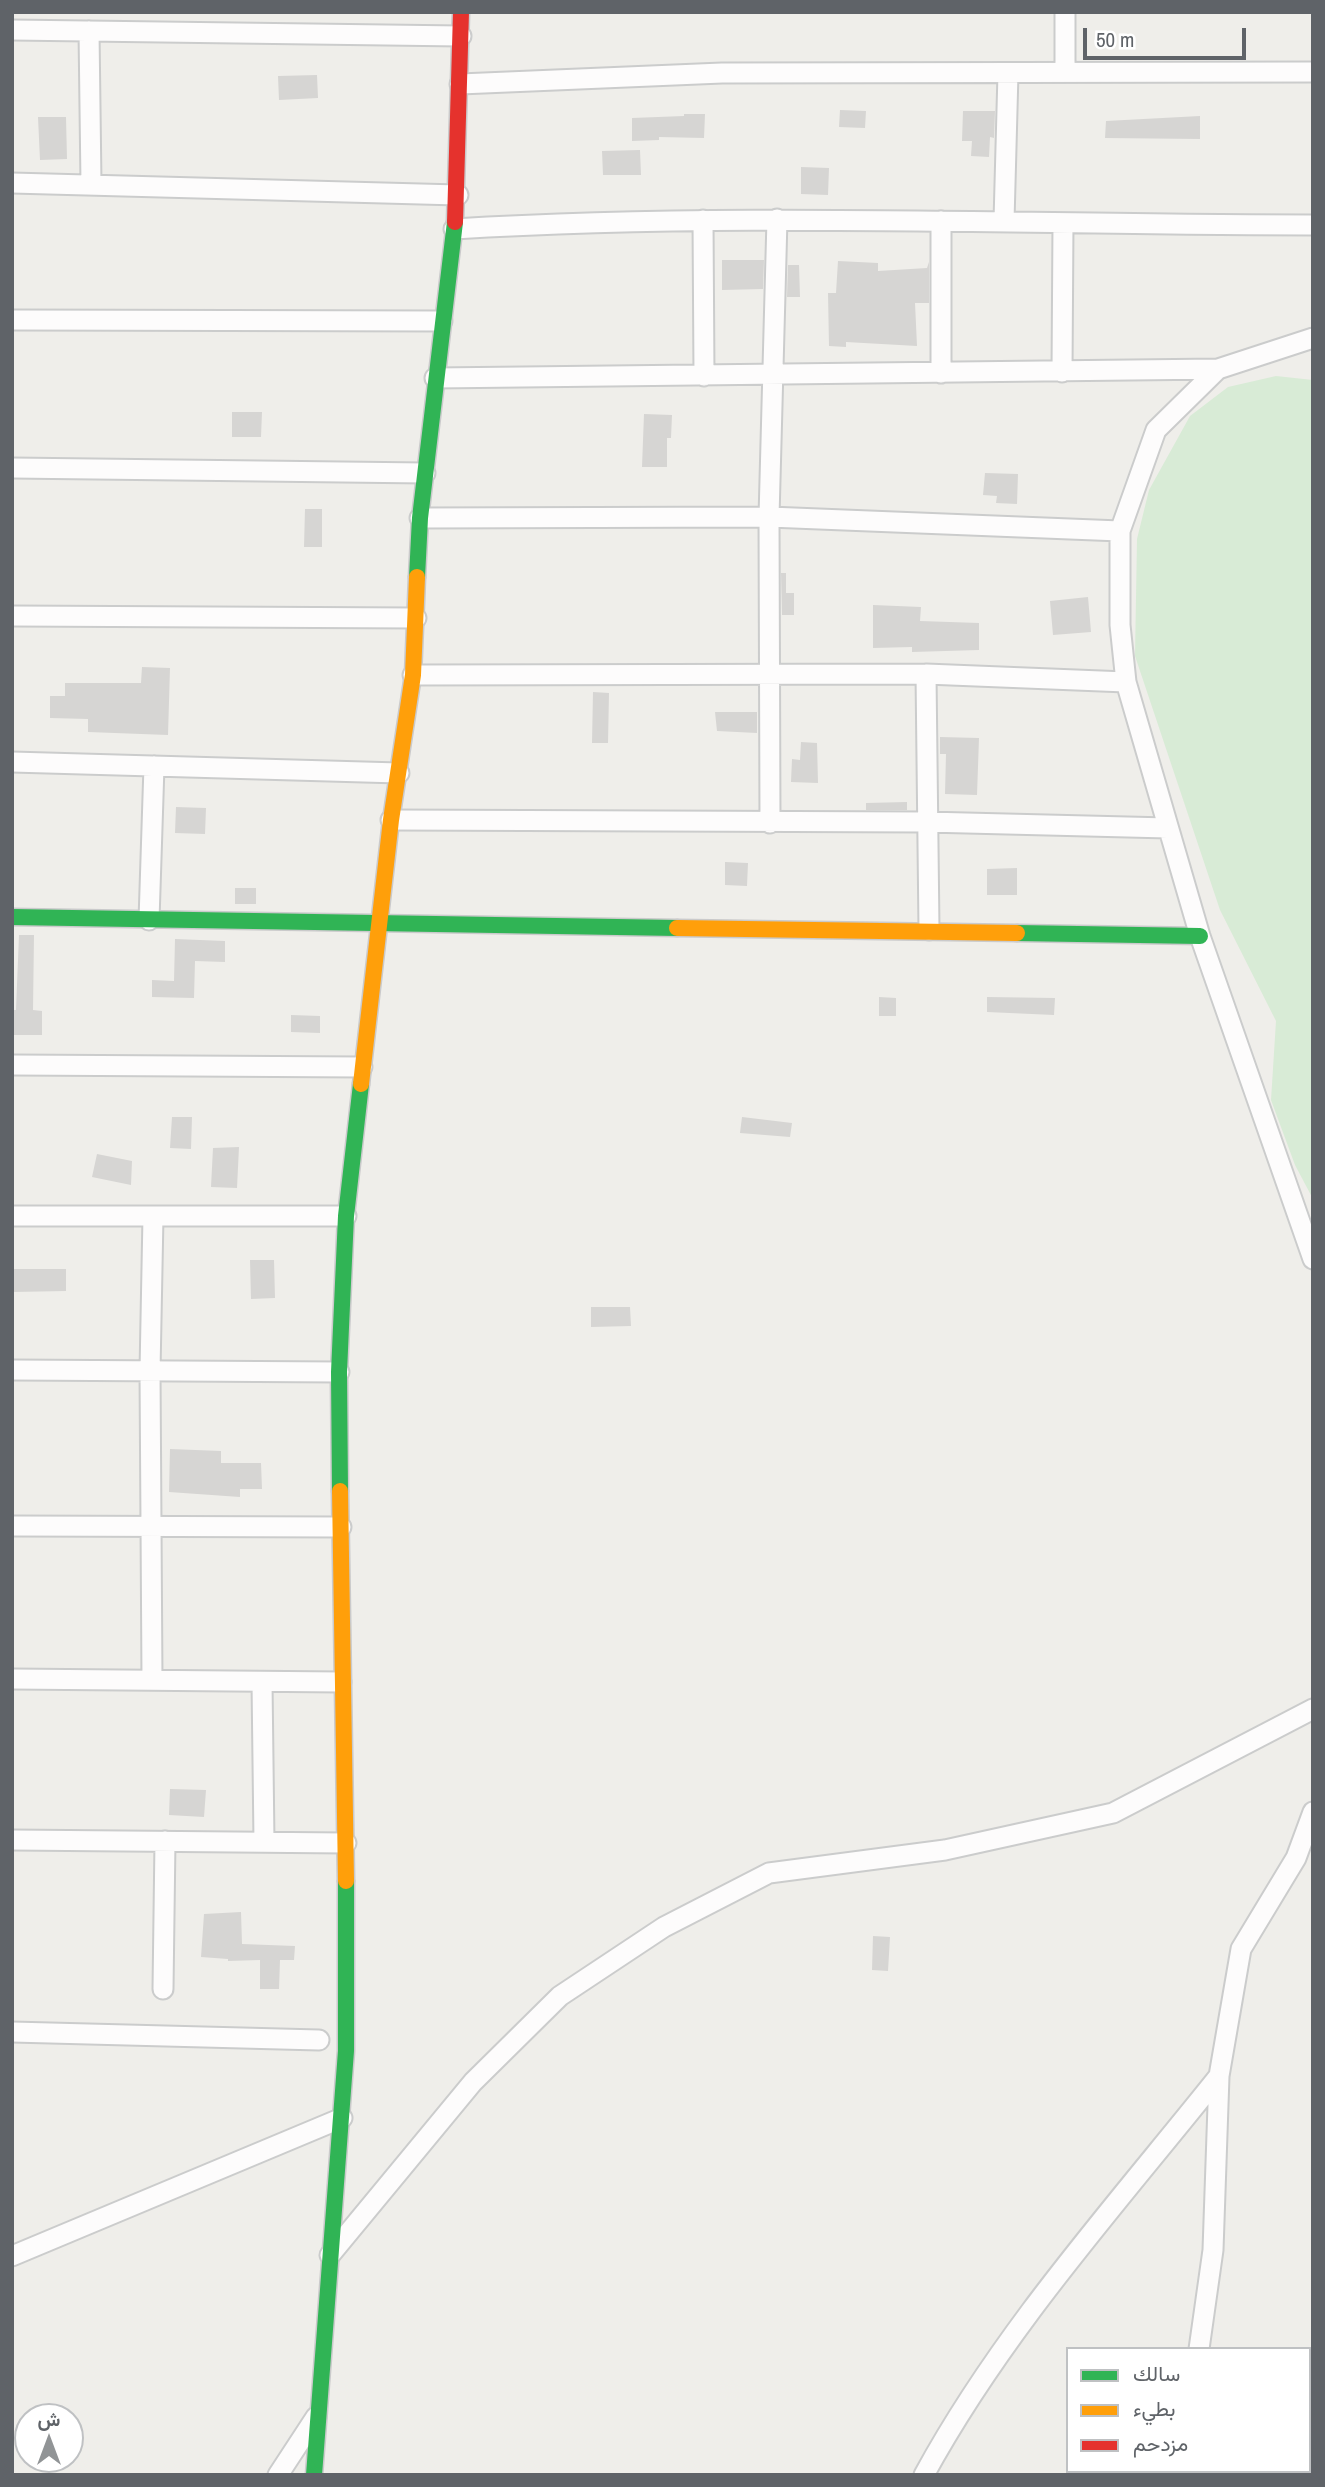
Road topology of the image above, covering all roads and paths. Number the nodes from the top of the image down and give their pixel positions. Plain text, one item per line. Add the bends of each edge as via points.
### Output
1 (461, 12) edge
2 (1065, 12) edge
3 (12, 30) edge
4 (89, 31) junction
5 (461, 36) junction
6 (1065, 70) junction
7 (1313, 72) edge
8 (1008, 73) junction
9 (460, 84) junction
10 (12, 183) edge
11 (91, 184) junction
12 (458, 195) junction
13 (777, 219) junction
14 (703, 220) junction
15 (941, 221) junction
16 (1004, 221) junction
17 (1063, 223) junction
18 (1313, 225) edge
19 (454, 229) junction
20 (12, 320) edge
21 (442, 321) junction
22 (1313, 338) edge
23 (1218, 369) junction
24 (1062, 372) junction
25 (941, 373) junction
26 (771, 375) junction
27 (704, 376) junction
28 (435, 379) junction
29 (12, 468) edge
30 (425, 473) junction
31 (769, 517) junction
32 (420, 518) junction
33 (1120, 531) junction
34 (12, 616) edge
35 (416, 618) junction
36 (771, 674) junction
37 (926, 674) junction
38 (413, 676) junction
39 (1126, 682) junction
40 (12, 762) edge
41 (154, 766) junction
42 (399, 773) junction
43 (391, 820) junction
44 (926, 822) junction
45 (770, 823) junction
46 (1168, 828) junction
47 (12, 917) edge
48 (149, 920) junction
49 (378, 925) junction
50 (929, 930) junction
51 (1200, 936) junction
52 (12, 1065) edge
53 (362, 1067) junction
54 (12, 1216) edge
55 (153, 1216) junction
56 (345, 1216) junction
57 (1313, 1259) edge
58 (12, 1370) edge
59 (150, 1371) junction
60 (339, 1372) junction
61 (12, 1526) edge
62 (151, 1526) junction
63 (341, 1527) junction
64 (12, 1679) edge
65 (152, 1680) junction
66 (261, 1682) junction
67 (341, 1682) junction
68 (1313, 1709) edge
69 (1313, 1812) edge
70 (12, 1840) edge
71 (165, 1841) junction
72 (264, 1842) junction
73 (346, 1843) junction
74 (163, 1989) dead end
75 (12, 2032) edge
76 (319, 2040) dead end
77 (1219, 2076) junction
78 (342, 2118) junction
79 (329, 2255) junction
80 (12, 2256) edge
81 (1199, 2347) edge
82 (319, 2412) junction
83 (278, 2475) edge
84 (314, 2475) edge
85 (924, 2475) edge

1 - 5 street
2 - 6 street
3 - 4 street
4 - 5 street
4 - 11 street
5 - 9 street
6 - 7 street
6 - 8 street
8 - 9 street via 722,73
8 - 16 street
9 - 12 street
10 - 11 street
11 - 12 street
12 - 19 street
13 - 14 street
13 - 15 street
13 - 26 street
14 - 19 street
14 - 27 street
15 - 16 street
15 - 25 street
16 - 17 street
17 - 18 street
17 - 24 street
19 - 21 street
20 - 21 street
21 - 28 street
22 - 23 street
23 - 24 street
23 - 33 street via 1156,430
24 - 25 street
25 - 26 street
26 - 27 street
26 - 31 street
27 - 28 street
28 - 30 street
29 - 30 street
30 - 32 street
31 - 32 street
31 - 33 street
31 - 36 street
32 - 35 street
33 - 39 street via 1120,625
34 - 35 street
35 - 38 street
36 - 37 street
36 - 38 street
36 - 45 street
37 - 39 street
37 - 44 street
38 - 42 street
39 - 46 street
40 - 41 street
41 - 42 street
41 - 48 street
42 - 43 street
43 - 45 street
43 - 49 street
44 - 45 street
44 - 46 street
44 - 50 street
46 - 51 street
47 - 48 street
48 - 49 street
49 - 50 street
49 - 53 street
50 - 51 street
51 - 57 street
52 - 53 street
53 - 56 street
54 - 55 street
55 - 56 street
55 - 59 street
56 - 60 street
58 - 59 street
59 - 60 street
59 - 62 street
60 - 63 street
61 - 62 street
62 - 63 street
62 - 65 street
63 - 67 street
64 - 65 street
65 - 66 street
66 - 67 street
66 - 72 street
67 - 73 street
68 - 79 street via 1113,1813 945,1850 769,1873 664,1927 560,1996 473,2082
69 - 77 street via 1296,1858 1241,1949
70 - 71 street
71 - 72 street
71 - 74 street
72 - 73 street
73 - 78 street
75 - 76 street
77 - 81 street via 1213,2250
77 - 85 street via 1022,2322 956,2416
78 - 79 street
78 - 80 street
79 - 82 street
82 - 83 street
82 - 84 street

